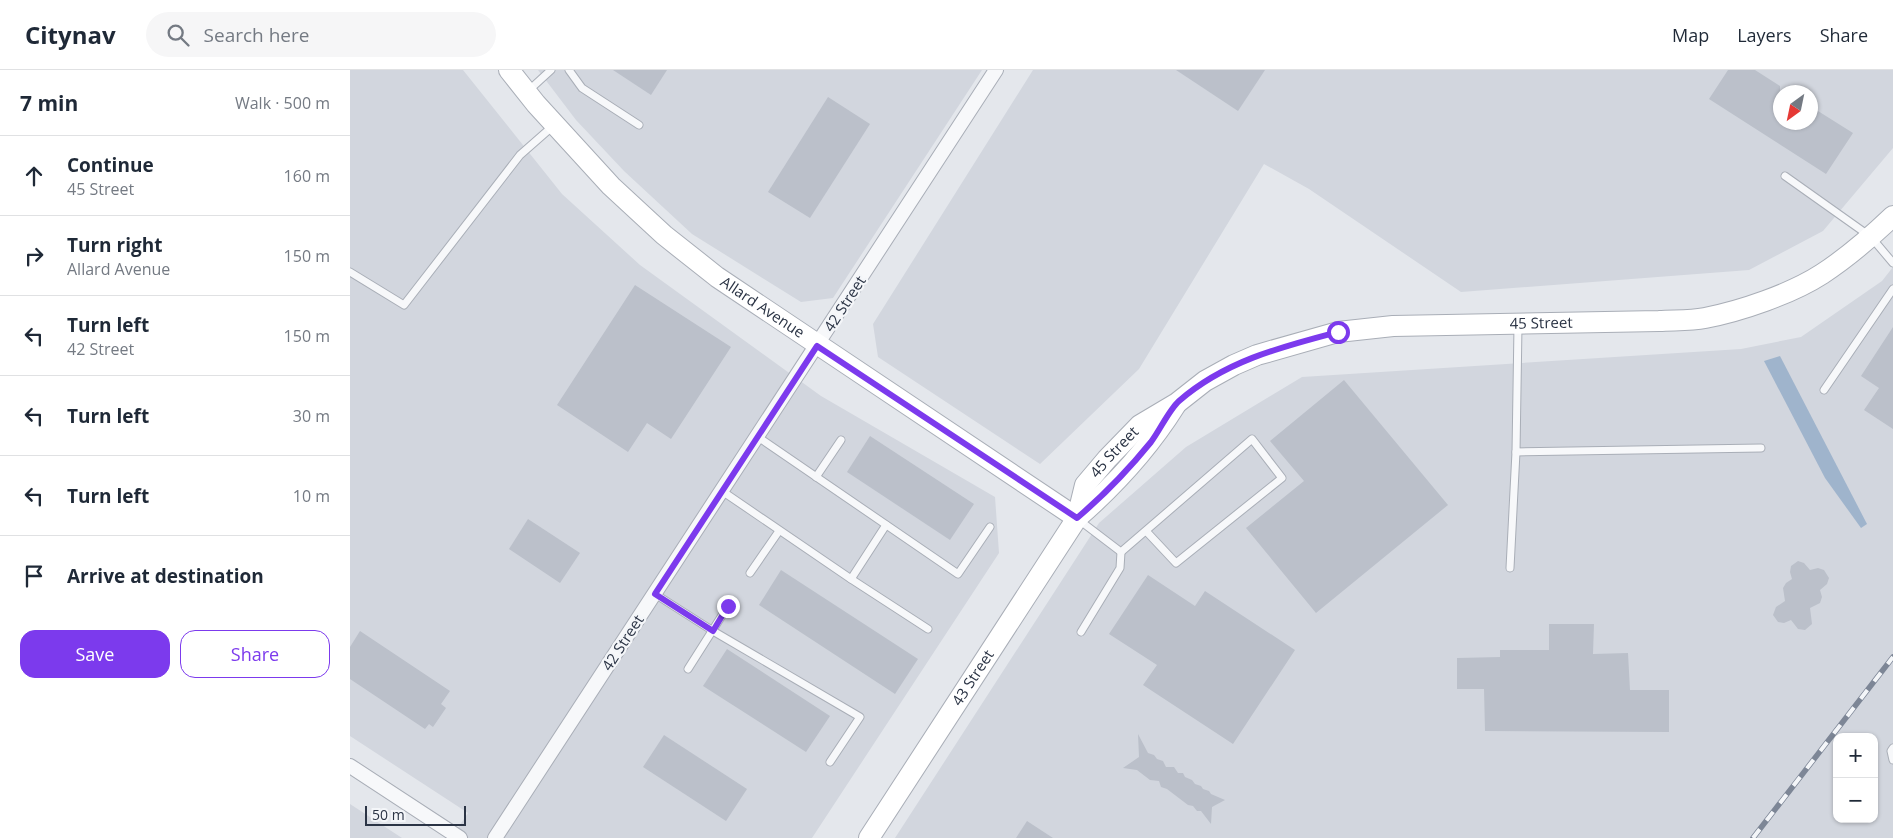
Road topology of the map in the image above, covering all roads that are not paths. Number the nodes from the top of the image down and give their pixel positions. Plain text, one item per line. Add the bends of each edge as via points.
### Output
1 (509, 70) edge
2 (551, 70) edge
3 (569, 70) edge
4 (996, 70) edge
5 (527, 93) junction
6 (554, 124) junction
7 (639, 126) dead end
8 (1785, 176) dead end
9 (1893, 216) edge
10 (1871, 237) junction
11 (1893, 263) edge
12 (350, 272) edge
13 (1893, 289) edge
14 (1518, 324) junction
15 (817, 346) junction
16 (1824, 390) dead end
17 (758, 437) junction
18 (841, 440) dead end
19 (1761, 448) dead end
20 (1516, 452) junction
21 (816, 478) junction
22 (722, 491) junction
23 (1077, 518) junction
24 (886, 525) junction
25 (990, 527) dead end
26 (779, 531) junction
27 (1146, 531) junction
28 (1121, 552) junction
29 (1510, 568) dead end
30 (750, 573) dead end
31 (851, 579) junction
32 (655, 594) junction
33 (728, 606) dead end
34 (928, 629) dead end
35 (713, 631) junction
36 (1081, 632) dead end
37 (688, 669) dead end
38 (1893, 748) edge
39 (1893, 760) edge
40 (830, 762) dead end
41 (350, 766) edge
42 (460, 838) edge
43 (495, 838) edge
44 (869, 838) edge

1 - 5 main road, Allard Avenue
2 - 5 lane
3 - 7 lane via 582,88
4 - 15 street, 42 Street
5 - 6 main road, Allard Avenue
6 - 12 lane via 520,155 404,305
6 - 15 main road, Allard Avenue via 611,186 664,235 717,277
8 - 10 lane
9 - 10 main road, 45 Street
10 - 11 lane
10 - 14 main road, 45 Street via 1821,275 1781,295 1703,319
13 - 16 lane
14 - 20 lane
14 - 23 main road, 45 Street via 1393,326 1338,332 1257,355 1234,365 1140,425 1085,485
15 - 17 street, 42 Street
15 - 23 main road, Allard Avenue
17 - 21 lane
17 - 22 street, 42 Street
18 - 21 lane
19 - 20 lane
20 - 29 lane
21 - 24 lane
22 - 26 lane
22 - 32 street, 42 Street
23 - 28 lane
23 - 44 main road, 43 Street
24 - 25 lane via 958,574
24 - 31 lane
26 - 30 lane
26 - 31 lane
27 - 27 lane via 1252,439 1282,478 1176,563
27 - 28 lane
28 - 36 lane via 1120,568
31 - 34 lane
32 - 35 lane
32 - 43 street, 42 Street
33 - 35 lane
35 - 37 lane
35 - 40 lane via 860,717
38 - 39 lane
41 - 42 street

